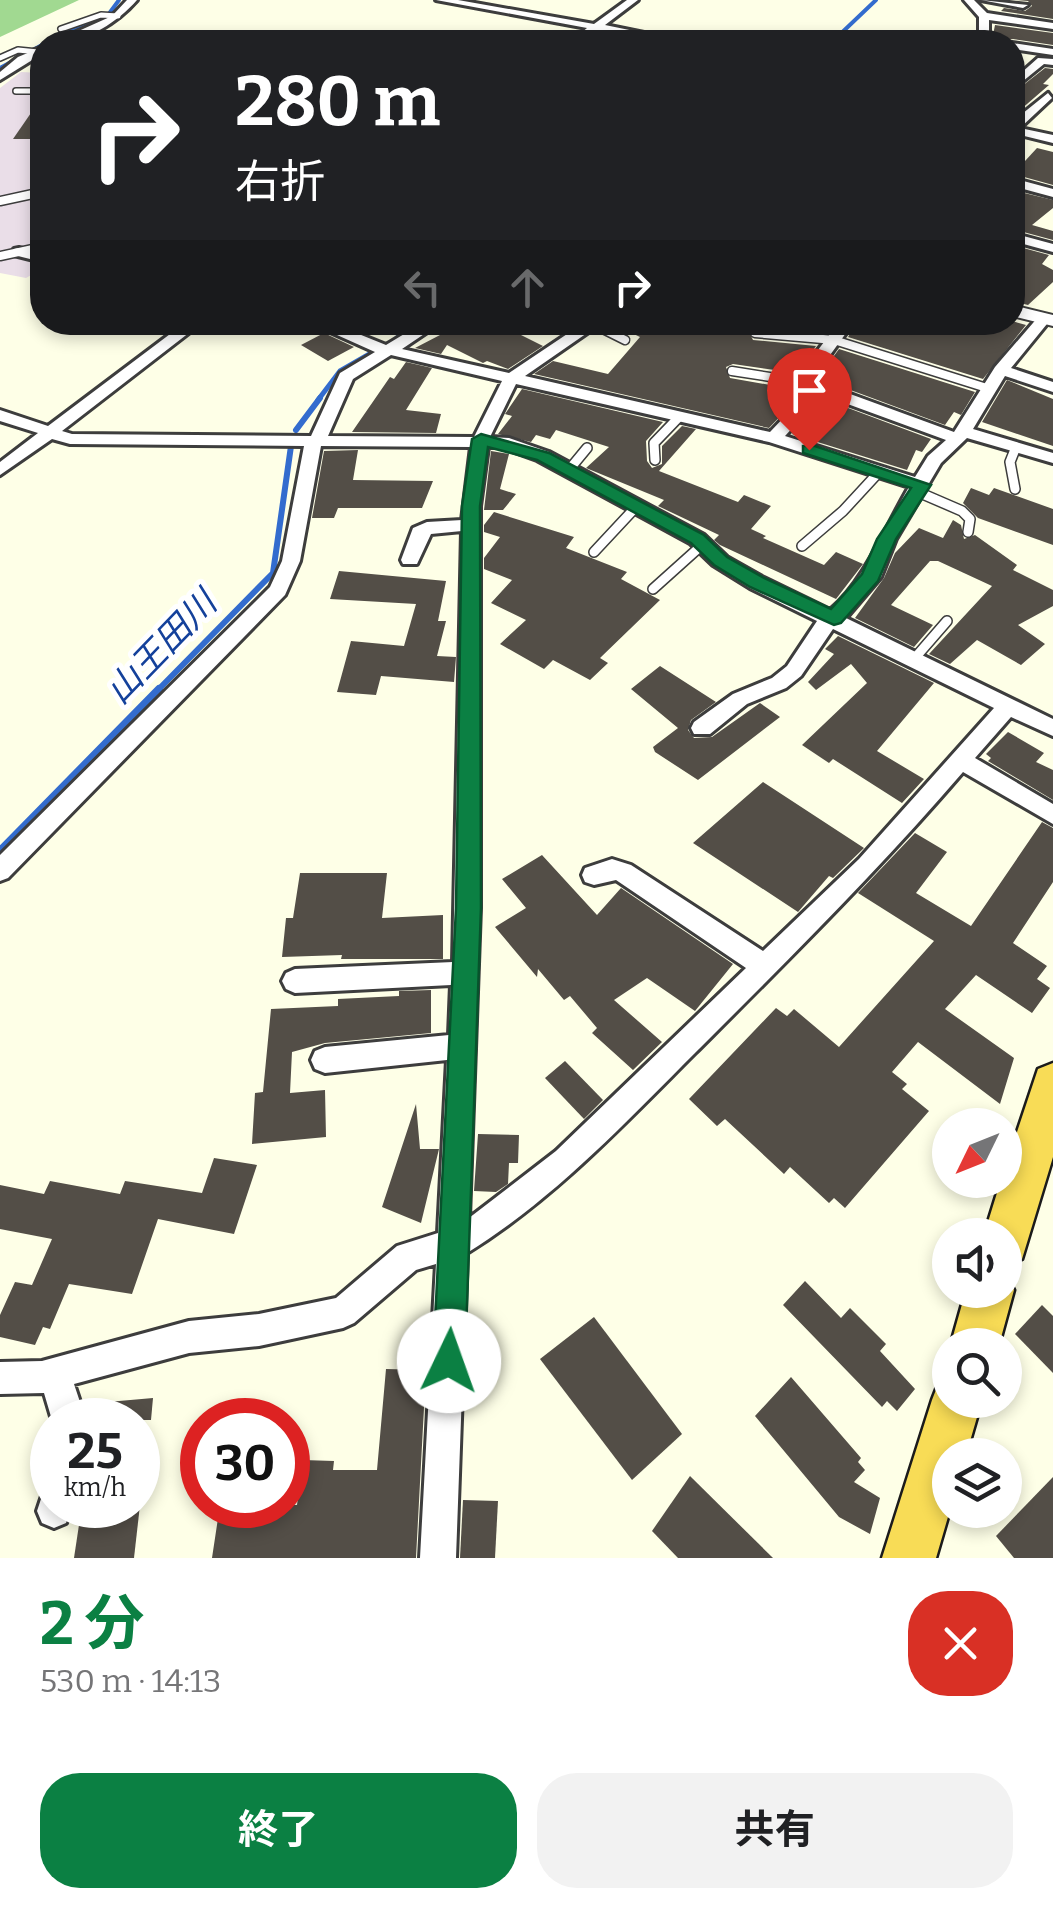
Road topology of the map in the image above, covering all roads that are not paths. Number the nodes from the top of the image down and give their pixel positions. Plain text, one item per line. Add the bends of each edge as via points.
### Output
1 (132, 0) edge
2 (441, 0) edge
3 (633, 0) edge
4 (969, 0) edge
5 (986, 0) edge
6 (1023, 5) dead end
7 (118, 16) junction
8 (984, 16) junction
9 (1053, 26) edge
10 (596, 28) junction
11 (60, 29) dead end
12 (87, 30) edge
13 (593, 30) edge
14 (608, 30) edge
15 (985, 30) edge
16 (1025, 48) edge
17 (30, 50) edge
18 (1053, 52) edge
19 (30, 57) edge
20 (0, 58) edge
21 (1053, 62) edge
22 (11, 68) junction
23 (27, 69) dead end
24 (1025, 76) edge
25 (0, 77) edge
26 (30, 90) edge
27 (16, 91) dead end
28 (1025, 91) edge
29 (1050, 96) edge
30 (1025, 118) edge
31 (1025, 132) edge
32 (1053, 139) edge
33 (1025, 185) edge
34 (1053, 193) edge
35 (30, 195) edge
36 (0, 201) edge
37 (1025, 240) edge
38 (1053, 248) edge
39 (30, 250) edge
40 (19, 252) junction
41 (30, 255) edge
42 (0, 256) edge
43 (1048, 320) edge
44 (179, 335) edge
45 (349, 335) edge
46 (395, 335) edge
47 (406, 335) edge
48 (576, 335) edge
49 (617, 335) edge
50 (777, 335) edge
51 (838, 335) edge
52 (626, 340) dead end
53 (834, 340) junction
54 (380, 347) junction
55 (1002, 370) junction
56 (732, 371) dead end
57 (512, 378) junction
58 (802, 382) junction
59 (1053, 386) edge
60 (821, 388) junction
61 (990, 388) junction
62 (0, 415) edge
63 (679, 417) junction
64 (51, 432) junction
65 (961, 434) junction
66 (774, 438) junction
67 (481, 439) junction
68 (318, 440) junction
69 (1016, 447) junction
70 (588, 448) dead end
71 (1053, 458) edge
72 (655, 460) dead end
73 (0, 470) edge
74 (568, 470) junction
75 (879, 472) junction
76 (920, 489) junction
77 (1015, 489) dead end
78 (636, 507) junction
79 (472, 525) junction
80 (968, 532) dead end
81 (702, 545) junction
82 (802, 546) dead end
83 (594, 552) dead end
84 (410, 560) dead end
85 (653, 589) dead end
86 (834, 618) junction
87 (947, 621) dead end
88 (914, 659) junction
89 (1008, 706) junction
90 (702, 728) dead end
91 (1053, 728) edge
92 (960, 760) junction
93 (1053, 815) edge
94 (0, 871) edge
95 (594, 875) dead end
96 (764, 967) junction
97 (466, 973) junction
98 (295, 981) dead end
99 (463, 1046) junction
100 (325, 1060) dead end
101 (1053, 1083) edge
102 (1012, 1218) edge
103 (456, 1243) junction
104 (54, 1374) junction
105 (0, 1378) edge
106 (62, 1398) edge
107 (952, 1418) edge
108 (438, 1558) edge
109 (909, 1558) edge

1 - 7 street
2 - 10 street
3 - 10 street
4 - 8 street
5 - 6 street
7 - 11 lane
7 - 12 street
8 - 9 street
8 - 15 street
10 - 13 street
10 - 14 street
16 - 18 street
17 - 20 lane
19 - 22 street
21 - 24 street via 1042,60
22 - 23 street
22 - 25 street
26 - 27 lane
28 - 29 street
29 - 30 street
31 - 32 street
33 - 34 street
35 - 36 lane
37 - 38 street
39 - 40 lane
40 - 41 street
40 - 42 lane
43 - 55 street
44 - 64 street
45 - 54 street
46 - 54 street
47 - 54 street
48 - 57 street
49 - 52 lane
50 - 53 lane
51 - 53 street
53 - 58 street
53 - 61 lane
54 - 57 street
54 - 68 street via 346,376
55 - 59 street
55 - 61 street
56 - 58 lane
57 - 63 street
57 - 67 street
58 - 60 street
60 - 65 street
60 - 66 street
61 - 65 street
62 - 64 street
63 - 66 street
63 - 72 lane via 654,443
64 - 68 street via 112,440
64 - 73 street
65 - 69 street
65 - 76 street via 934,460
66 - 75 street
67 - 68 street
67 - 74 street via 530,450
67 - 79 street
68 - 94 street via 309,450 291,561 278,590
69 - 71 street
69 - 77 lane via 1010,462
70 - 74 lane
74 - 78 street
75 - 76 street
75 - 82 lane
76 - 80 lane via 967,515
76 - 86 street via 886,539 871,576
78 - 81 street
78 - 83 lane
79 - 84 street via 427,528
79 - 97 street
81 - 85 lane
81 - 86 street via 748,578
86 - 88 street
86 - 90 street via 787,678 740,699
87 - 88 lane
88 - 89 street
89 - 91 street
89 - 92 street
92 - 93 street
92 - 96 street via 867,866
95 - 96 street via 623,872
96 - 103 street via 566,1161
97 - 98 street
97 - 99 street
99 - 100 street
99 - 103 street
101 - 102 highway
103 - 104 street via 408,1257 343,1312 189,1337
103 - 108 street
104 - 105 street
104 - 106 street
107 - 109 highway

